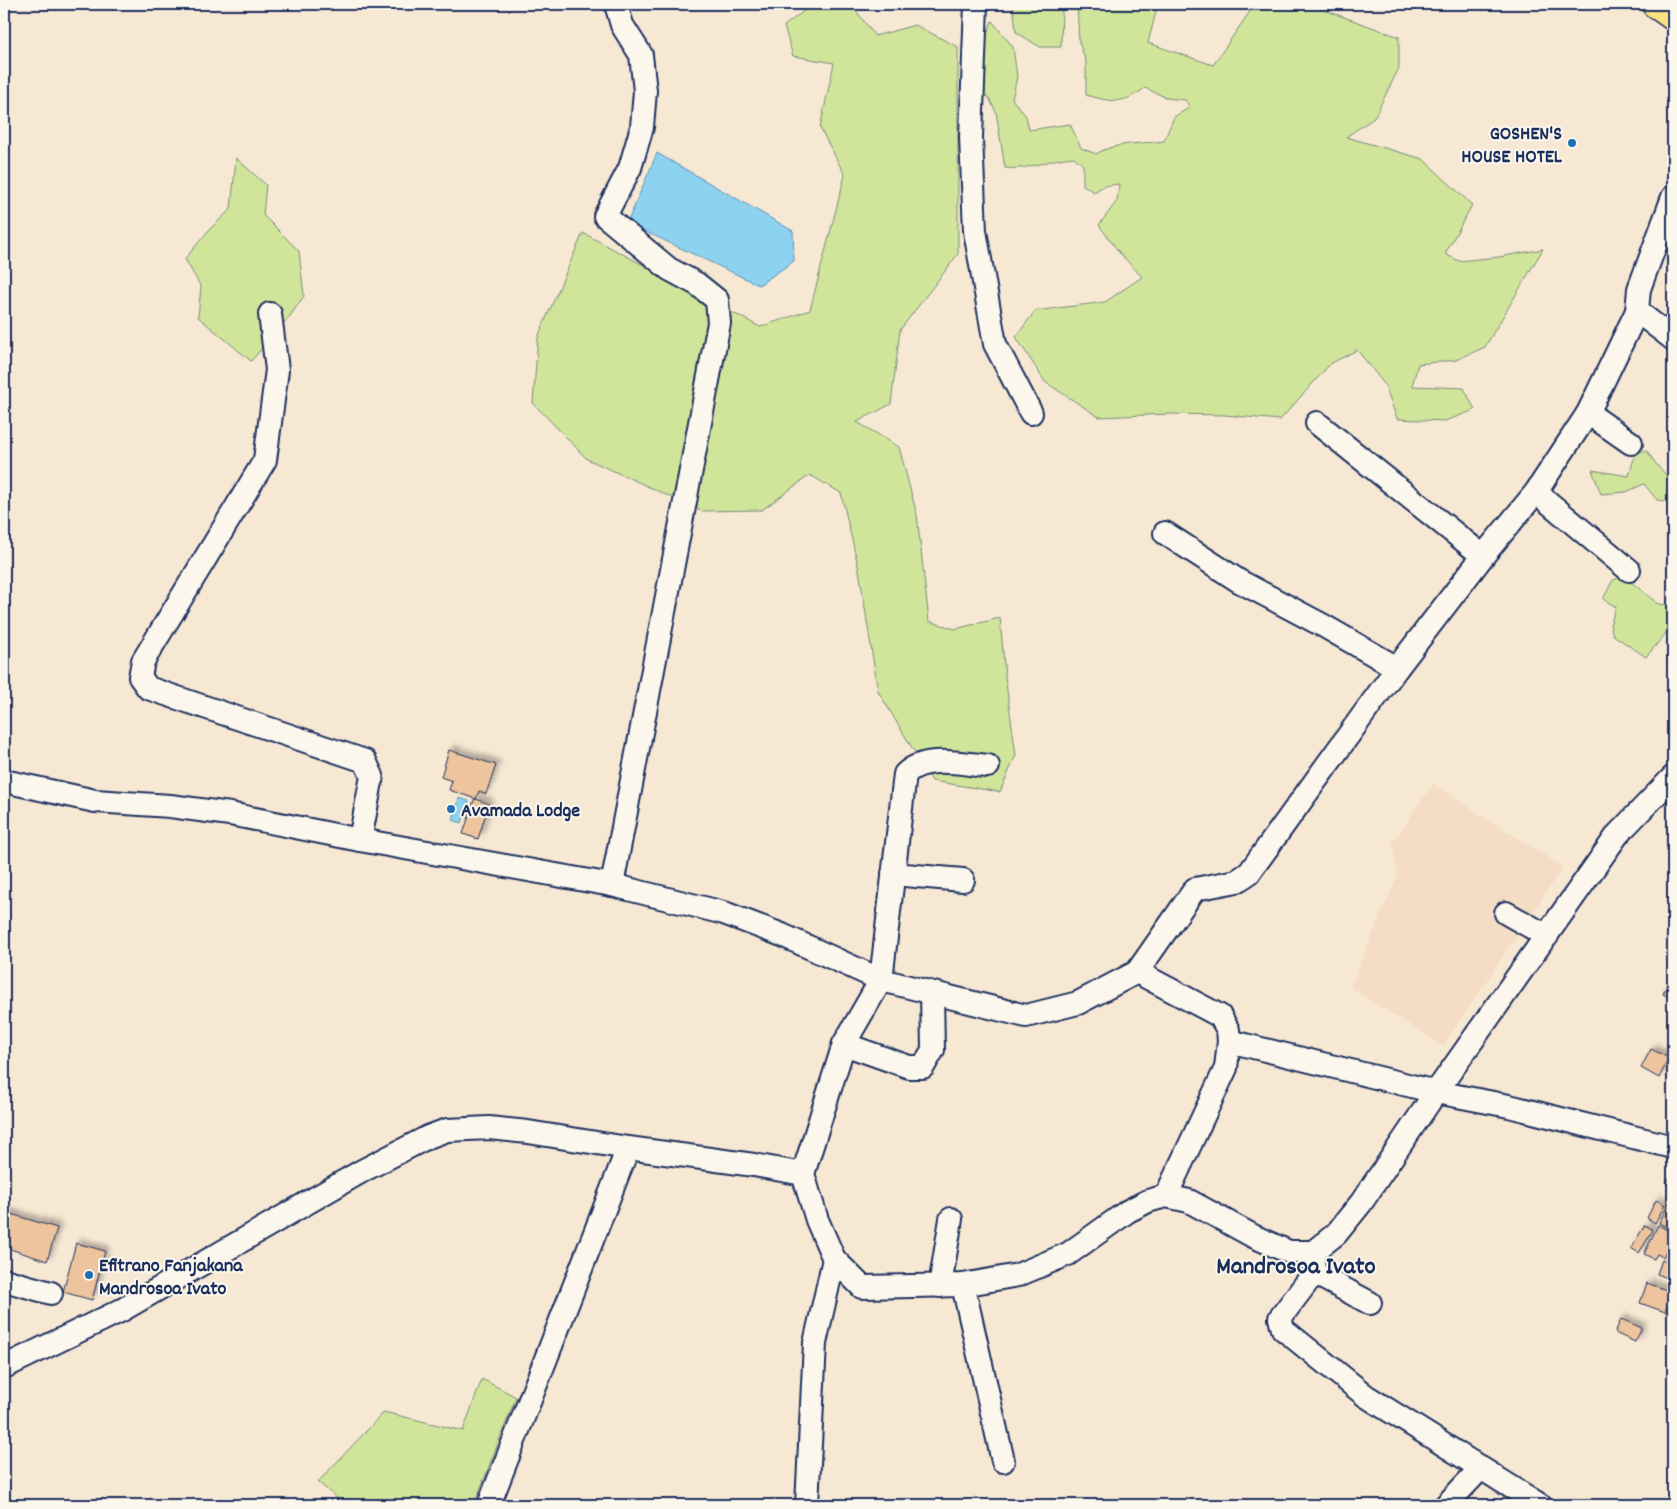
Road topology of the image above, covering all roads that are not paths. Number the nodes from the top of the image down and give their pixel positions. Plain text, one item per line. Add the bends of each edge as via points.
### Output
1 (616, 4) edge
2 (976, 4) edge
3 (1656, 4) edge
4 (1673, 16) edge
5 (1673, 197) edge
6 (1637, 311) junction
7 (270, 314) dead end
8 (1673, 339) edge
9 (1031, 413) dead end
10 (1588, 413) junction
11 (1318, 423) dead end
12 (1631, 443) dead end
13 (1536, 492) junction
14 (1165, 533) dead end
15 (1483, 556) junction
16 (1629, 570) dead end
17 (1397, 668) junction
18 (988, 766) dead end
19 (1673, 777) edge
20 (4, 781) edge
21 (360, 840) junction
22 (893, 874) junction
23 (962, 880) dead end
24 (612, 885) junction
25 (1506, 913) dead end
26 (1547, 936) junction
27 (1136, 972) junction
28 (881, 980) junction
29 (932, 993) junction
30 (1229, 1041) junction
31 (844, 1044) junction
32 (1436, 1092) junction
33 (1673, 1147) edge
34 (628, 1148) junction
35 (803, 1174) junction
36 (1166, 1196) junction
37 (951, 1220) dead end
38 (834, 1259) junction
39 (1313, 1262) junction
40 (4, 1280) edge
41 (963, 1285) junction
42 (940, 1286) junction
43 (51, 1293) dead end
44 (1370, 1303) dead end
45 (4, 1367) edge
46 (1003, 1462) dead end
47 (1480, 1469) junction
48 (489, 1505) edge
49 (807, 1505) edge
50 (1446, 1505) edge
51 (1540, 1505) edge

1 - 24 street via 622,25 641,55 645,91 642,128 630,168 605,216 669,270 698,284 717,300 719,323
2 - 9 street via 971,138 975,231 995,344
3 - 4 main road
5 - 6 street via 1639,289
6 - 8 street
6 - 10 street
7 - 21 street via 276,370 265,460 143,661 140,677 148,688 365,761 372,776
10 - 12 street
10 - 13 street
11 - 15 street
13 - 15 street
13 - 16 street
14 - 17 street via 1239,581
15 - 17 street
17 - 27 street via 1249,873 1237,881 1195,889
18 - 22 street via 931,762 911,768 905,774
19 - 26 street via 1618,834
20 - 21 street via 95,801 230,814
21 - 24 street
22 - 23 street
22 - 28 street
24 - 28 street via 724,913 782,935
25 - 26 street
26 - 32 street
27 - 29 street via 1078,1003 1026,1016
27 - 30 street via 1220,1016 1228,1030
28 - 29 street
28 - 31 street
29 - 31 street via 933,1050 923,1067 909,1068
30 - 32 street
30 - 36 street via 1226,1068
31 - 35 street
32 - 33 street via 1509,1106
32 - 39 street via 1361,1203
34 - 35 street
34 - 45 street via 499,1129 447,1130 362,1171 122,1310
34 - 48 street
35 - 38 street via 817,1220
36 - 39 street via 1189,1201 1253,1236
36 - 41 street via 1128,1212 1068,1254 1018,1275
37 - 42 street
38 - 42 street via 862,1287
38 - 49 street via 815,1343
39 - 44 street
39 - 47 street via 1280,1318 1282,1329 1366,1396
40 - 43 street
41 - 42 street
41 - 46 street
47 - 50 street
47 - 51 street

